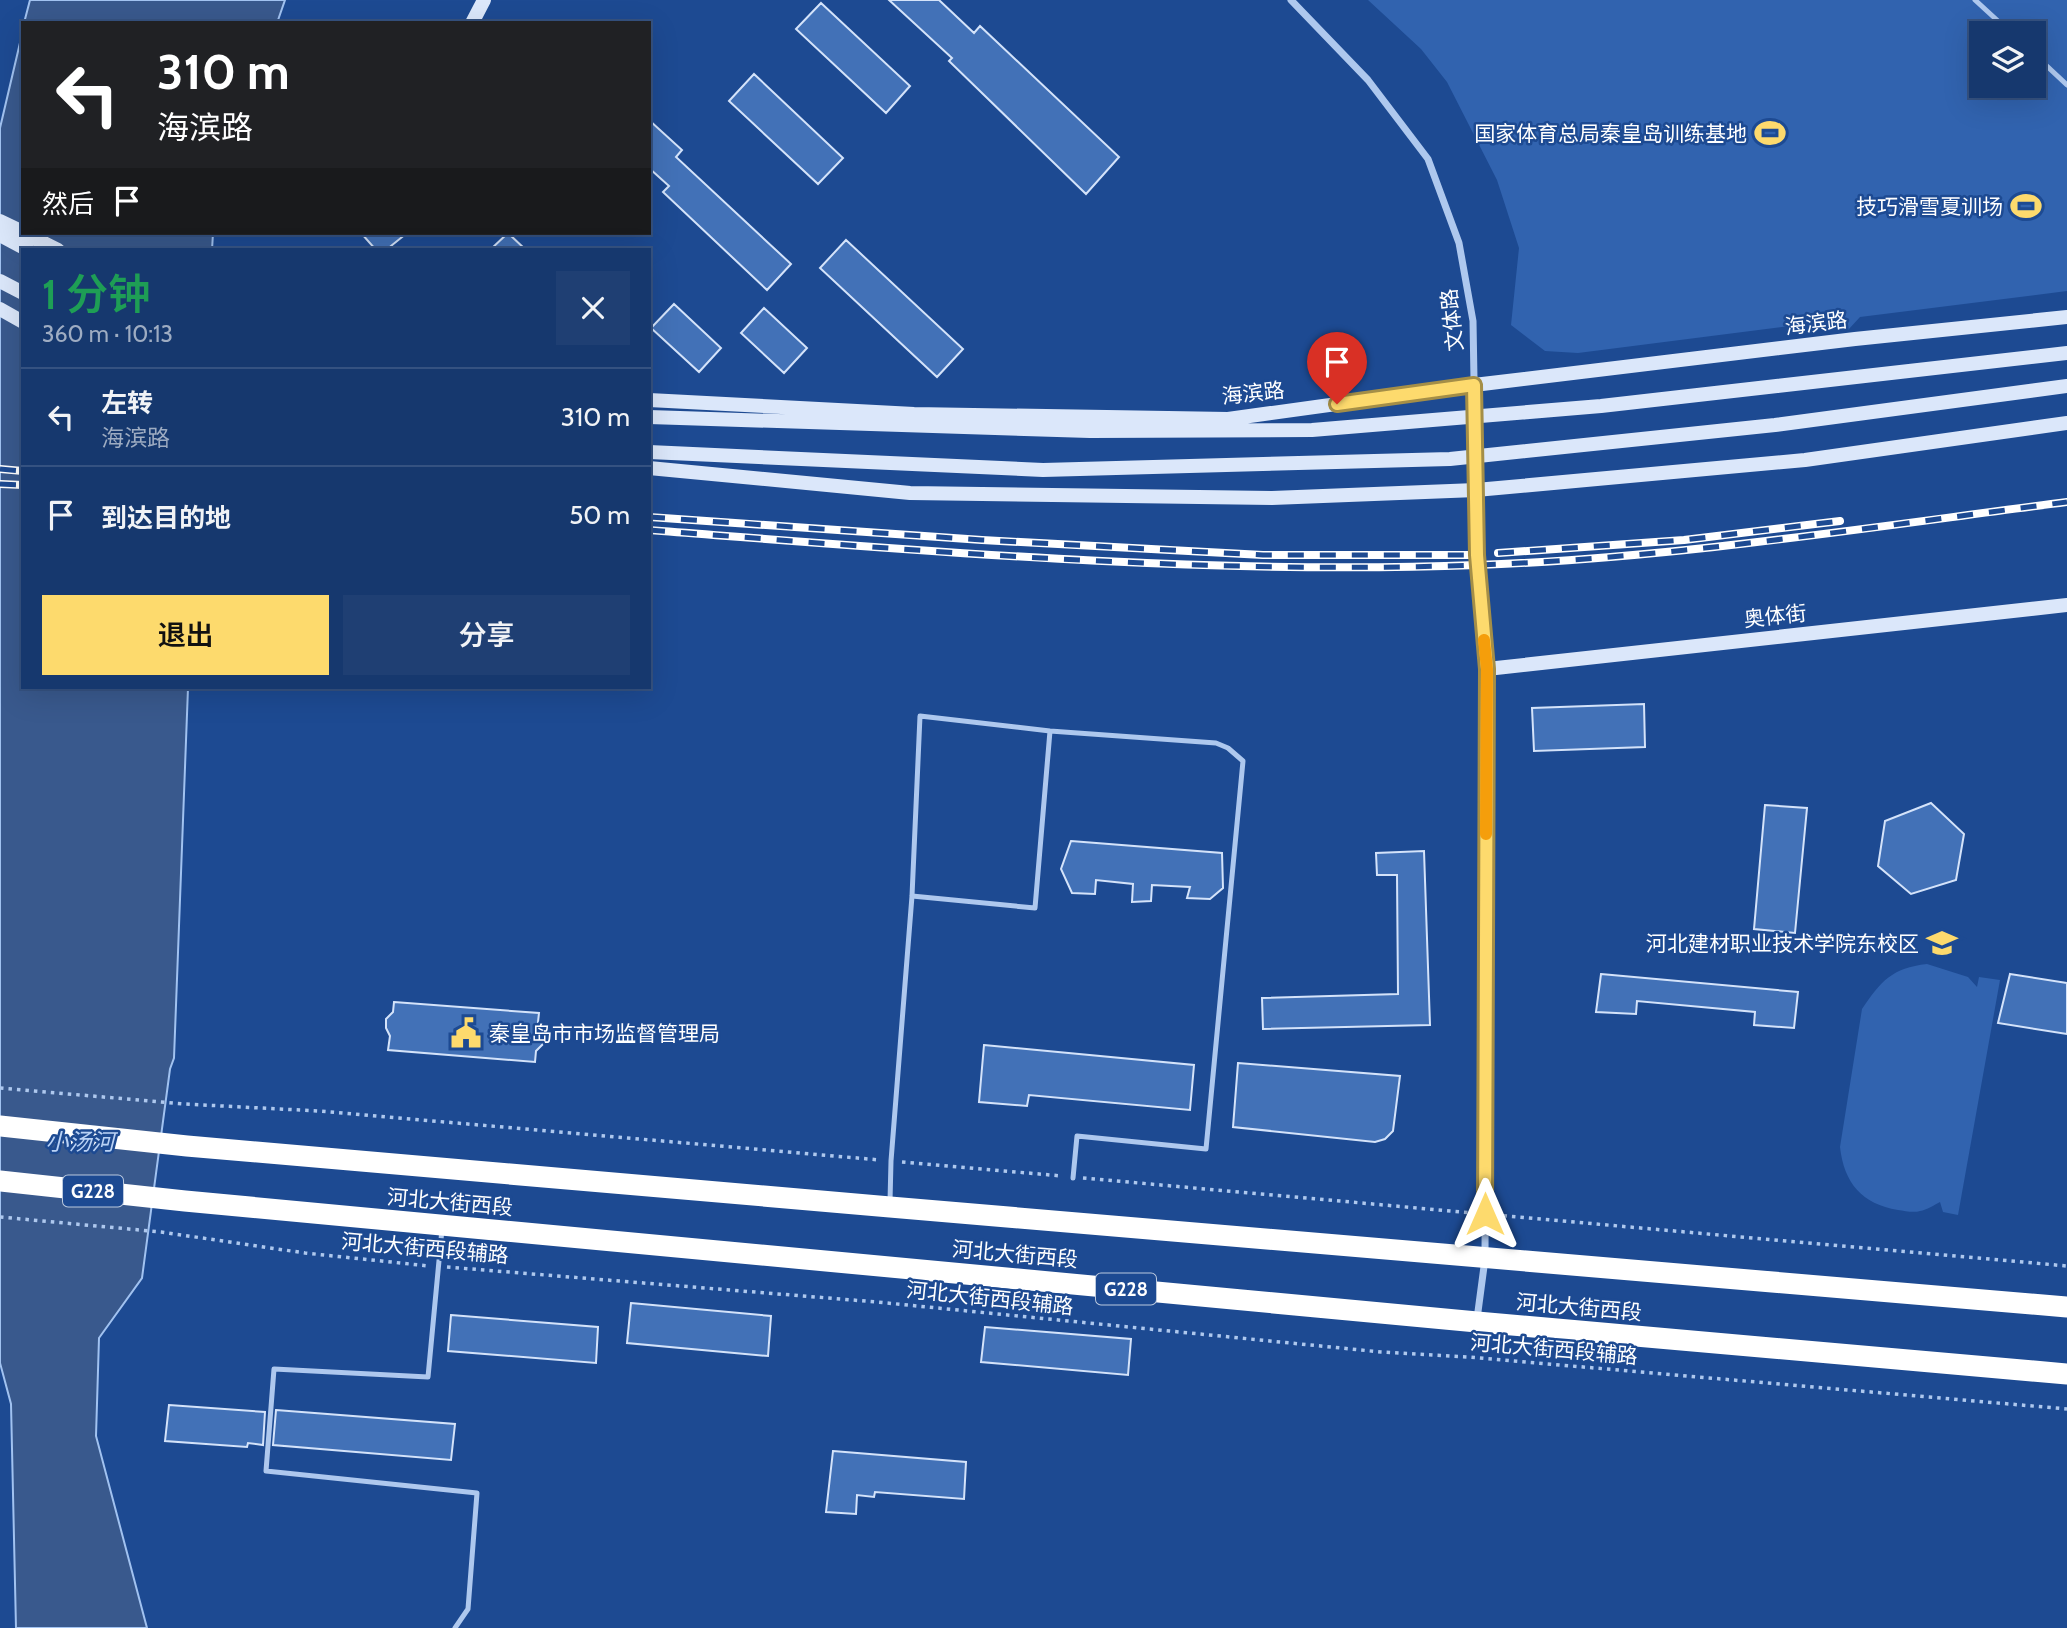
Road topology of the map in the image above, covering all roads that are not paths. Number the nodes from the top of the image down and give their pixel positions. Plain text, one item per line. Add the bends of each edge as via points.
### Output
1 (484, 0) edge
2 (1291, 0) edge
3 (1975, 0) edge
4 (473, 21) edge
5 (1998, 21) edge
6 (2046, 65) edge
7 (2067, 85) edge
8 (0, 221) edge
9 (21, 232) edge
10 (0, 235) edge
11 (27, 235) edge
12 (24, 248) edge
13 (54, 248) edge
14 (0, 281) edge
15 (21, 292) edge
16 (0, 309) edge
17 (2067, 317) edge
18 (21, 320) edge
19 (2067, 353) edge
20 (1474, 385) junction
21 (2067, 386) edge
22 (651, 400) edge
23 (651, 417) edge
24 (2067, 423) edge
25 (651, 452) edge
26 (651, 468) edge
27 (1475, 490) junction
28 (2067, 605) edge
29 (1487, 669) junction
30 (1050, 731) junction
31 (912, 896) junction
32 (0, 1126) edge
33 (1073, 1178) road end
34 (0, 1181) edge
35 (890, 1207) junction
36 (442, 1225) junction
37 (1485, 1259) junction
38 (2067, 1307) edge
39 (1477, 1322) junction
40 (2067, 1374) edge
41 (455, 1628) edge

1 - 4 street
2 - 20 street, 文体路 via 1368,80 1428,159 1459,243 1473,321
3 - 5 lane
6 - 7 lane
8 - 9 street
10 - 12 street
11 - 13 street
14 - 15 street
16 - 18 street
17 - 20 street, 海滨路
19 - 23 street, 海滨路 via 1601,406 1312,430 1090,431
20 - 22 street, 海滨路 via 1228,419 914,414
20 - 27 street, 文体路
21 - 25 street via 1775,425 1450,459 1043,470
24 - 27 street via 1805,460
26 - 27 street via 910,493 1272,498
27 - 29 street, 文体路
28 - 29 street, 奥体街
29 - 37 street, 文体路
30 - 31 lane via 1035,908
30 - 31 lane via 920,716
30 - 33 lane via 1216,743 1243,761 1206,1149 1077,1136
31 - 35 lane
32 - 35 highway, 河北大街西段
34 - 36 highway, 河北大街西段 / G228
35 - 37 highway, 河北大街西段
36 - 39 highway, 河北大街西段 / G228
36 - 41 lane via 428,1377 274,1369 266,1471 477,1493 468,1609
37 - 38 highway, 河北大街西段
37 - 39 street, 文体路
39 - 40 highway, 河北大街西段 / G228

